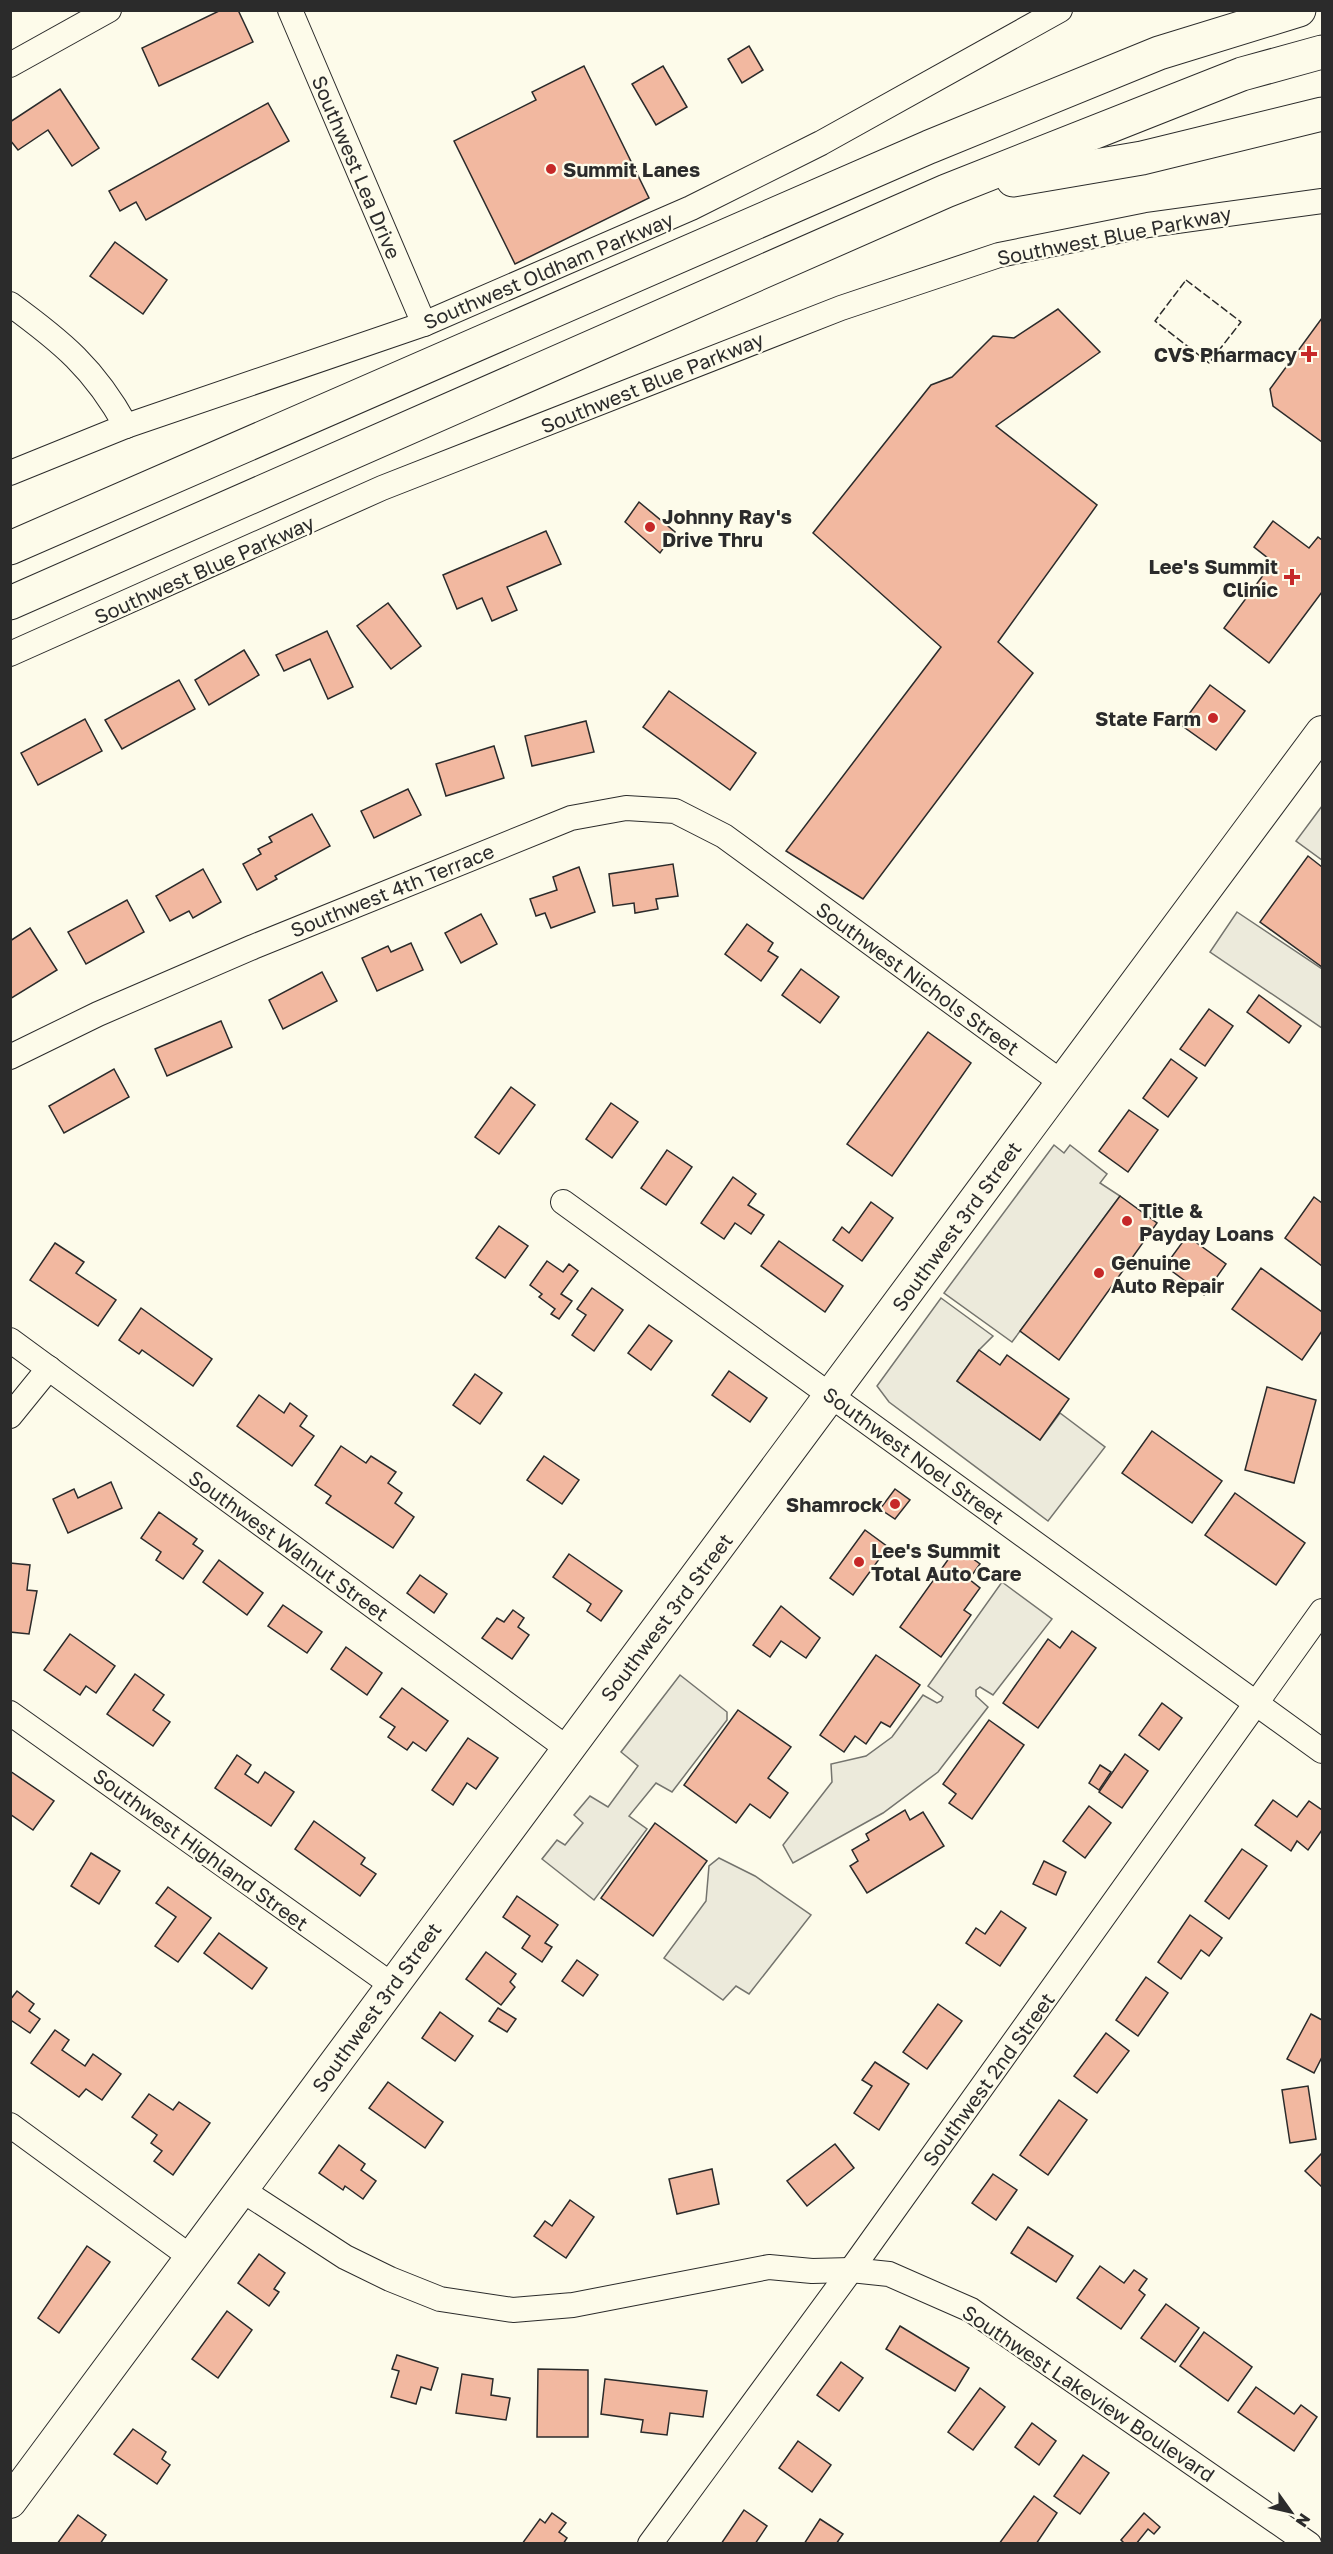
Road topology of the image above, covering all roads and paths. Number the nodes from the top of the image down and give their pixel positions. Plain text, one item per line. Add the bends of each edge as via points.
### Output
1 (109, 10) edge
2 (290, 10) edge
3 (1060, 10) edge
4 (1233, 10) edge
5 (1299, 10) edge
6 (1323, 52) edge
7 (1159, 53) junction
8 (10, 65) edge
9 (1323, 114) edge
10 (946, 191) junction
11 (1323, 201) edge
12 (10, 304) edge
13 (424, 324) junction
14 (126, 426) junction
15 (10, 473) edge
16 (10, 548) edge
17 (10, 603) edge
18 (10, 654) edge
19 (1323, 732) edge
20 (776, 874) joint
21 (10, 1057) edge
22 (1061, 1082) junction
23 (563, 1202) dead end
24 (10, 1340) edge
25 (49, 1368) junction
26 (832, 1395) junction
27 (10, 1416) edge
28 (1323, 1611) edge
29 (1258, 1704) junction
30 (10, 1713) edge
31 (568, 1749) junction
32 (1323, 1751) edge
33 (392, 1986) junction
34 (10, 2125) edge
35 (242, 2190) junction
36 (192, 2258) junction
37 (851, 2270) junction
38 (10, 2502) edge
39 (650, 2544) edge
40 (1309, 2544) edge

1 - 8 street
2 - 13 street, Southwest Lea Drive
3 - 13 street, Southwest Oldham Parkway via 752,180
4 - 7 highway
5 - 7 highway
6 - 10 highway via 1242,74
7 - 16 highway via 929,147
9 - 10 highway via 1142,158
10 - 17 highway
11 - 18 street, Southwest Blue Parkway via 1148,225 999,255 852,304 382,488
12 - 14 street via 83,363
13 - 14 street, Southwest Oldham Parkway
14 - 15 street, Southwest Oldham Parkway
19 - 22 main road, Southwest 3rd Street
20 - 21 street, Southwest 4th Terrace via 724,836 675,811 626,808 571,818 253,947
20 - 22 street, Southwest Nichols Street
22 - 26 main road, Southwest 3rd Street
23 - 26 street, Southwest Noel Street
24 - 25 street, Southwest Walnut Street
25 - 27 street
25 - 31 street, Southwest Walnut Street
26 - 29 street, Southwest Noel Street
26 - 31 main road, Southwest 3rd Street
28 - 29 street, Southwest 2nd Street
29 - 32 street, Southwest Noel Street
29 - 37 street, Southwest 2nd Street
30 - 33 street, Southwest Highland Street
31 - 33 main road, Southwest 3rd Street
33 - 35 main road, Southwest 3rd Street
34 - 36 street
35 - 36 main road, Southwest 3rd Street
35 - 37 street, Southwest Lakeview Boulevard via 345,2257 390,2279 440,2299 513,2310 573,2306 769,2267
36 - 38 main road, Southwest 3rd Street
37 - 39 street, Southwest 2nd Street
37 - 40 street, Southwest Lakeview Boulevard via 889,2274 970,2310

